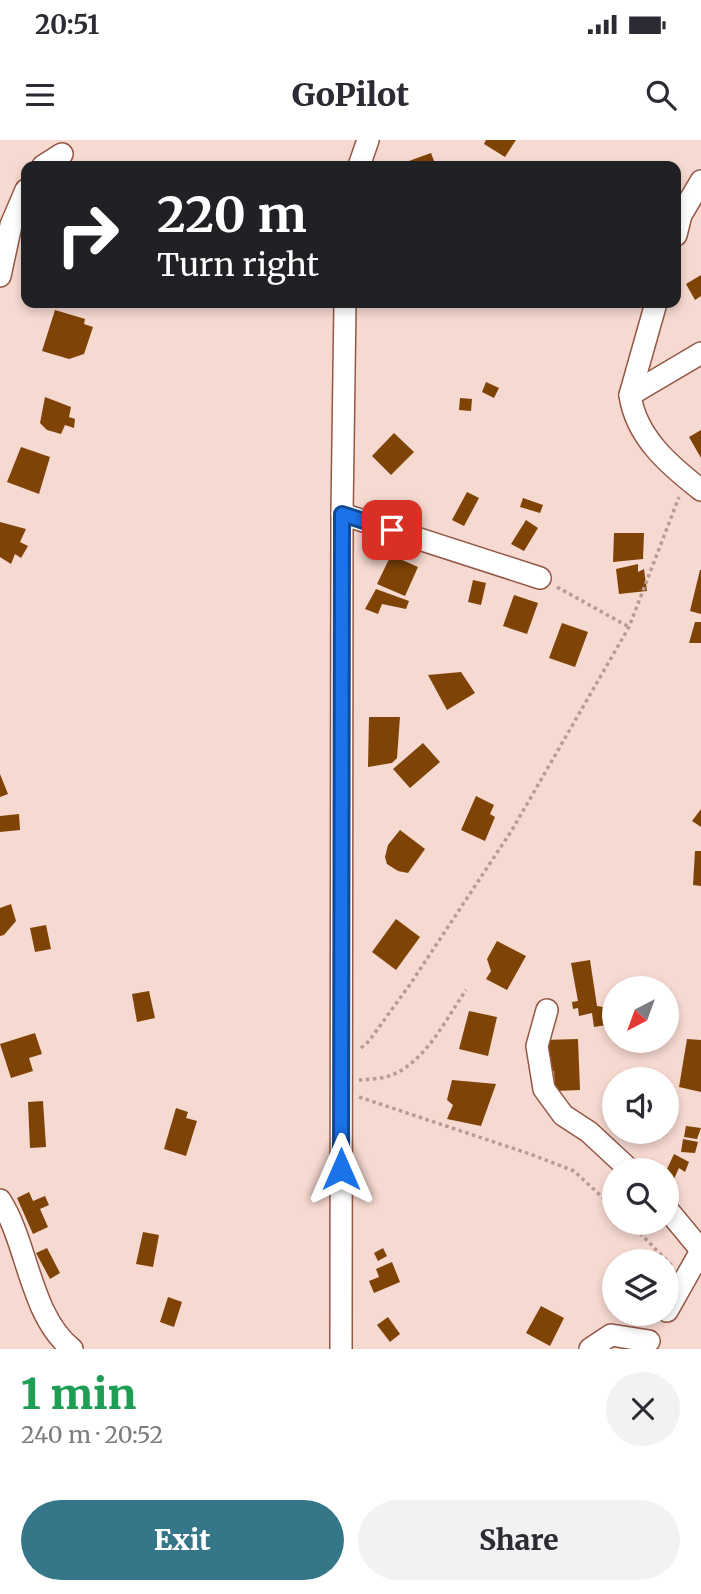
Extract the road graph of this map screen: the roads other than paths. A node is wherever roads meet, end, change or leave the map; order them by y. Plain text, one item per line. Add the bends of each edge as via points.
1 (368, 140) edge
2 (62, 154) dead end
3 (51, 161) edge
4 (361, 161) edge
5 (701, 181) edge
6 (21, 202) edge
7 (681, 215) edge
8 (0, 276) edge
9 (345, 308) edge
10 (655, 308) edge
11 (701, 353) edge
12 (630, 395) junction
13 (694, 484) edge
14 (342, 514) junction
15 (540, 578) road end
16 (547, 1010) dead end
17 (617, 1158) edge
18 (0, 1200) edge
19 (679, 1224) edge
20 (701, 1251) edge
21 (679, 1290) edge
22 (659, 1326) edge
23 (648, 1345) edge
24 (72, 1349) edge
25 (341, 1349) edge
26 (590, 1349) edge

1 - 4 street
2 - 3 street
5 - 7 street
6 - 8 street
9 - 14 street
10 - 12 street
11 - 12 street
12 - 13 street via 639,426 659,453
14 - 15 street
14 - 25 street
16 - 17 street via 537,1046 544,1089 563,1115
18 - 24 street via 46,1316
19 - 20 street
20 - 21 street
22 - 23 street
23 - 26 street via 611,1335

